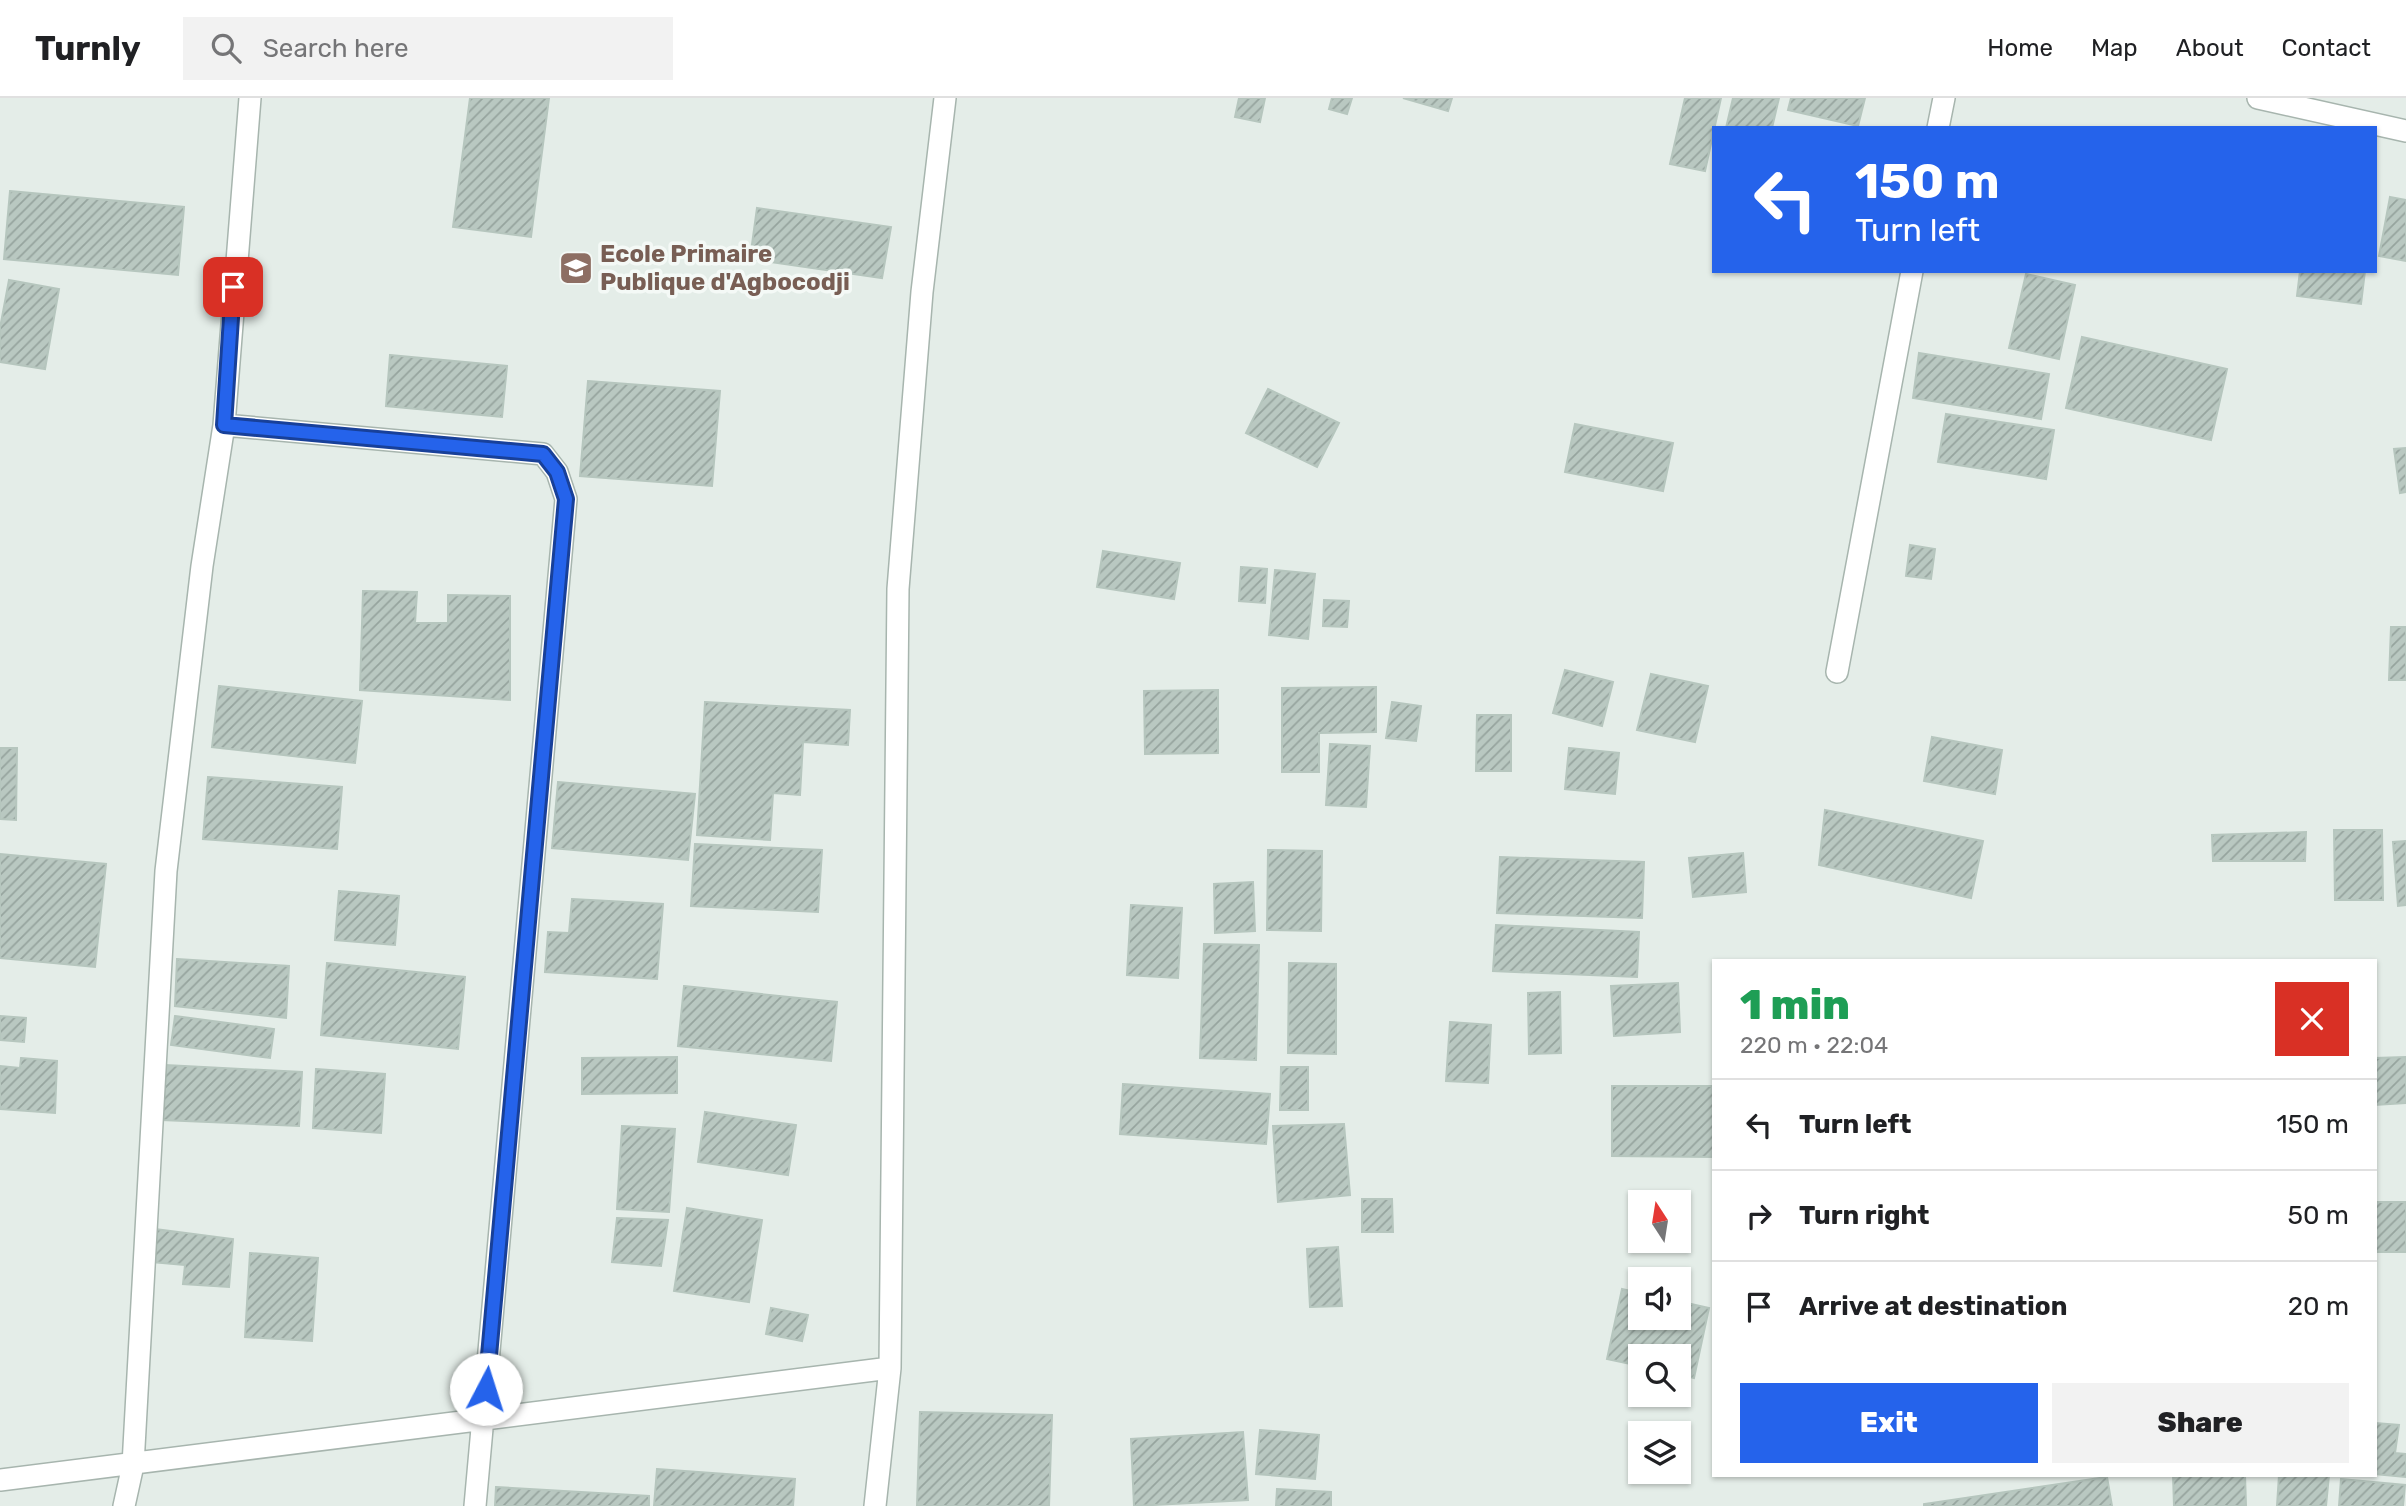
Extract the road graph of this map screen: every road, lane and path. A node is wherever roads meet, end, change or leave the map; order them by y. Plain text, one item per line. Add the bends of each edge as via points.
1 (250, 98) edge
2 (945, 98) edge
3 (1944, 98) edge
4 (2258, 98) edge
5 (1938, 126) edge
6 (2406, 131) edge
7 (1912, 273) edge
8 (224, 425) junction
9 (1838, 672) dead end
10 (890, 1368) junction
11 (483, 1417) junction
12 (133, 1465) junction
13 (0, 1480) edge
14 (124, 1506) edge
15 (475, 1506) edge
16 (875, 1506) edge

1 - 8 street
2 - 10 street via 922,292 898,589
3 - 5 street
4 - 6 street
7 - 9 street
8 - 11 street via 543,454 557,472 566,499
8 - 12 street via 202,566 166,871
10 - 11 street
10 - 16 street
11 - 12 street
11 - 15 street
12 - 13 street
12 - 14 street

